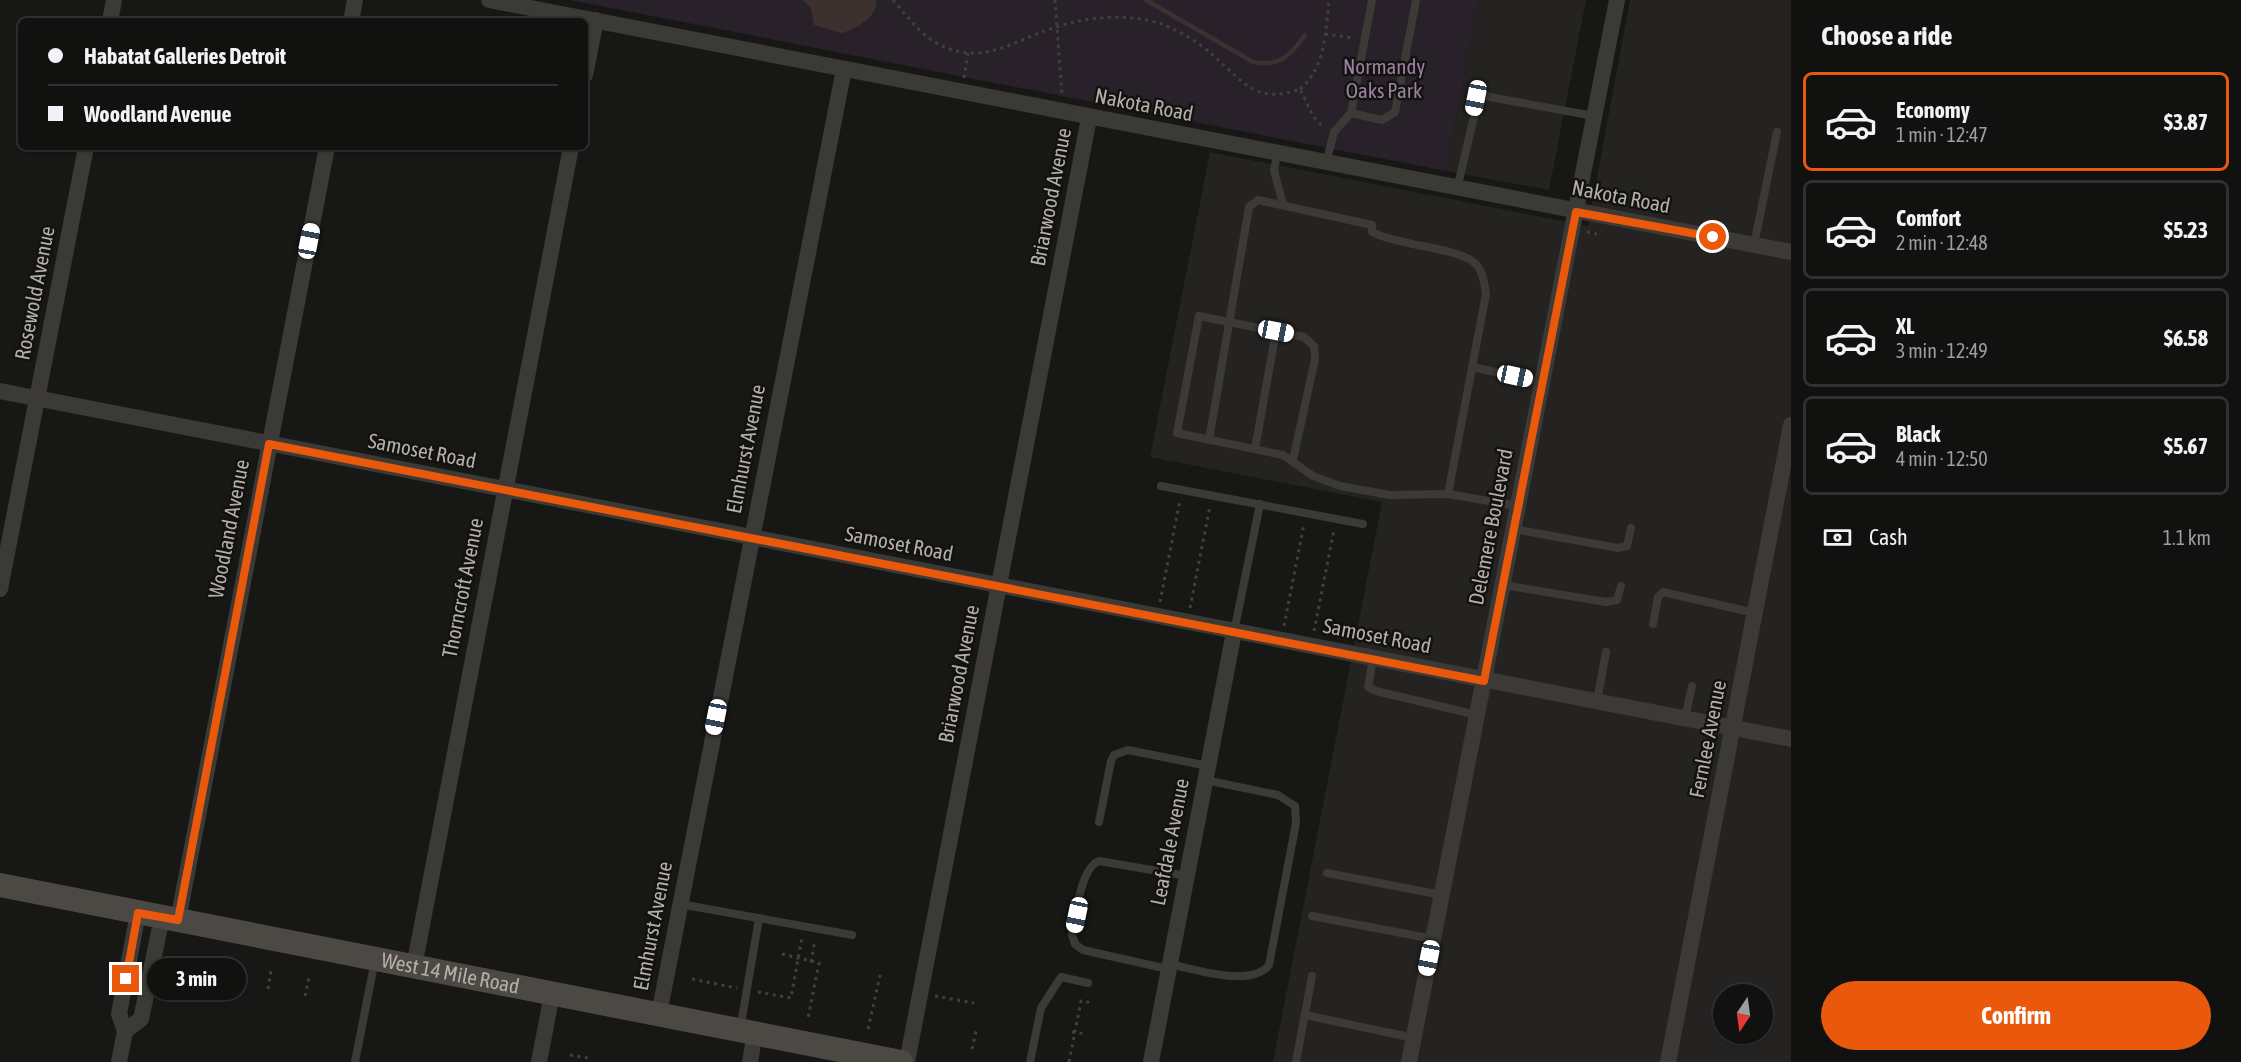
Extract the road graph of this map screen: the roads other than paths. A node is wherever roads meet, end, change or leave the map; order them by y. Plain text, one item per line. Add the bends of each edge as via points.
1 (114, 0) edge
2 (355, 0) edge
3 (489, 0) edge
4 (1372, 0) edge
5 (1416, 0) edge
6 (1617, 0) edge
7 (111, 18) edge
8 (352, 18) edge
9 (585, 18) edge
10 (588, 19) edge
11 (596, 20) junction
12 (588, 60) edge
13 (843, 69) junction
14 (1351, 113) junction
15 (1594, 116) junction
16 (1089, 118) junction
17 (1777, 132) dead end
18 (85, 150) edge
19 (326, 150) edge
20 (570, 150) edge
21 (1277, 154) junction
22 (1326, 164) junction
23 (1457, 189) junction
24 (1283, 204) junction
25 (1576, 212) junction
26 (1754, 245) junction
27 (1791, 252) edge
28 (1231, 322) junction
29 (1276, 331) junction
30 (1472, 367) junction
31 (1543, 382) junction
32 (0, 391) edge
33 (37, 398) junction
34 (1791, 424) edge
35 (1209, 440) junction
36 (269, 444) junction
37 (1255, 449) junction
38 (1293, 460) junction
39 (1161, 486) dead end
40 (505, 490) junction
41 (1448, 494) junction
42 (1260, 504) junction
43 (1518, 506) junction
44 (1363, 524) dead end
45 (1631, 528) dead end
46 (1514, 529) junction
47 (751, 538) junction
48 (1503, 585) junction
49 (999, 586) junction
50 (1621, 586) dead end
51 (0, 589) edge
52 (1755, 613) junction
53 (1653, 624) dead end
54 (1234, 632) junction
55 (1606, 652) dead end
56 (1373, 658) junction
57 (1484, 681) junction
58 (1692, 686) dead end
59 (1597, 701) junction
60 (1477, 715) junction
61 (1685, 718) junction
62 (1733, 728) junction
63 (1791, 739) edge
64 (1207, 773) junction
65 (1099, 822) dead end
66 (1327, 873) dead end
67 (1186, 876) junction
68 (0, 885) edge
69 (1442, 895) junction
70 (680, 904) junction
71 (138, 913) junction
72 (1312, 916) dead end
73 (759, 918) junction
74 (170, 919) junction
75 (852, 935) dead end
76 (1433, 939) junction
77 (375, 959) junction
78 (1169, 966) junction
79 (414, 967) junction
80 (1312, 976) dead end
81 (1088, 983) dead end
82 (552, 994) junction
83 (659, 1014) junction
84 (1305, 1015) junction
85 (125, 1031) junction
86 (747, 1032) junction
87 (1414, 1038) junction
88 (119, 1062) edge
89 (354, 1062) edge
90 (539, 1062) edge
91 (750, 1062) edge
92 (901, 1062) edge
93 (908, 1062) edge
94 (1030, 1062) edge
95 (1151, 1062) edge
96 (1296, 1062) edge
97 (1409, 1062) edge
98 (1668, 1062) edge

1 - 7 street
2 - 8 street
3 - 9 street, Nakota Road
4 - 14 lane
5 - 14 lane via 1395,112 1382,120
6 - 15 street, Delemere Boulevard
10 - 11 street, Nakota Road
11 - 12 street
11 - 13 street, Nakota Road
13 - 16 street, Nakota Road
13 - 47 street, Elmhurst Avenue
14 - 22 lane via 1334,132
15 - 23 lane via 1479,95
15 - 25 street, Delemere Boulevard
16 - 21 street, Nakota Road
16 - 49 street, Briarwood Avenue
17 - 26 lane
18 - 33 street, Rosewold Avenue
19 - 36 street, Woodland Avenue
20 - 40 street, Thorncroft Avenue
21 - 22 street, Nakota Road
21 - 24 lane via 1274,171
22 - 23 street, Nakota Road
23 - 25 street, Nakota Road
24 - 28 lane via 1258,200 1249,207 1230,306
24 - 30 lane via 1353,219 1372,225 1372,232 1389,240 1473,261 1483,274 1486,294
25 - 26 street, Nakota Road
25 - 31 street, Delemere Boulevard
26 - 27 street, Nakota Road
28 - 29 lane
28 - 35 lane
28 - 35 lane via 1199,316 1179,421 1177,433
29 - 37 lane
29 - 38 lane via 1304,337 1315,351
30 - 31 lane
30 - 41 lane
31 - 43 street, Delemere Boulevard
32 - 33 street, Samoset Road
33 - 36 street, Samoset Road
33 - 51 street, Rosewold Avenue
34 - 52 street, Fernlee Avenue
35 - 37 lane
36 - 40 street, Samoset Road
36 - 74 street, Woodland Avenue
37 - 38 lane
38 - 41 lane via 1313,476 1340,486 1400,495
39 - 42 lane
40 - 47 street, Samoset Road
40 - 79 street, Thorncroft Avenue
41 - 43 lane
42 - 44 lane
42 - 54 lane
43 - 46 street, Delemere Boulevard
45 - 46 lane via 1627,546 1618,548
46 - 48 street, Delemere Boulevard
47 - 49 street, Samoset Road
47 - 70 street, Elmhurst Avenue
48 - 50 lane via 1606,602 1617,600
48 - 57 street, Delemere Boulevard
49 - 54 street, Samoset Road
49 - 93 street, Briarwood Avenue
52 - 53 lane via 1663,592 1658,597
52 - 62 street, Fernlee Avenue
54 - 56 street, Samoset Road
54 - 64 street, Leafdale Avenue
55 - 59 lane
56 - 57 street, Samoset Road
56 - 60 lane via 1368,687 1376,692
57 - 59 street, Samoset Road
57 - 60 street, Delemere Boulevard
58 - 61 lane
59 - 61 street, Samoset Road
60 - 69 street, Delemere Boulevard
61 - 62 street, Samoset Road
62 - 63 street, Samoset Road
62 - 98 street, Fernlee Avenue
64 - 65 lane via 1120,751 1111,761
64 - 67 street, Leafdale Avenue
64 - 78 lane via 1278,795 1295,806 1296,823 1269,965 1263,972 1241,977
66 - 69 lane
67 - 78 street, Leafdale Avenue
67 - 78 lane via 1094,863 1085,874 1072,935 1083,950
68 - 71 main road, West 14 Mile Road
69 - 76 street, Delemere Boulevard
70 - 73 lane
70 - 83 street, Elmhurst Avenue
71 - 74 main road, West 14 Mile Road
71 - 85 street, Woodland Avenue via 119,1014
72 - 76 lane
73 - 75 lane
73 - 86 lane via 746,989
74 - 77 main road, West 14 Mile Road
74 - 85 street, Woodland Avenue via 141,1019
76 - 87 street, Delemere Boulevard
77 - 79 main road, West 14 Mile Road
77 - 89 lane
78 - 95 street, Leafdale Avenue
79 - 82 main road, West 14 Mile Road
80 - 84 lane
81 - 94 lane via 1061,977 1041,1008
82 - 83 main road, West 14 Mile Road
82 - 90 street
83 - 86 main road, West 14 Mile Road
84 - 87 lane
84 - 96 lane
85 - 88 street, Woodland Avenue
86 - 91 street
86 - 92 main road, West 14 Mile Road
87 - 97 street, Delemere Boulevard

